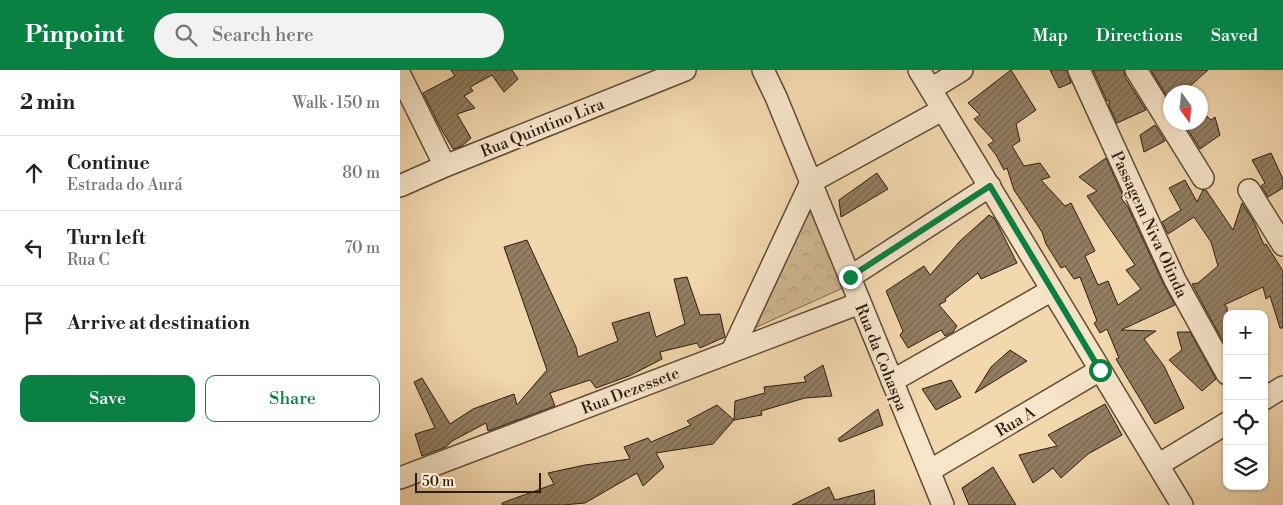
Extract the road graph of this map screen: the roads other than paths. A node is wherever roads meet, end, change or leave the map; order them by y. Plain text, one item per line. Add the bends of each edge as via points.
1 (410, 70) edge
2 (685, 70) edge
3 (763, 70) edge
4 (919, 70) edge
5 (962, 70) edge
6 (1079, 70) edge
7 (1136, 70) edge
8 (400, 75) edge
9 (931, 89) junction
10 (942, 110) junction
11 (445, 166) junction
12 (1203, 178) dead end
13 (811, 182) junction
14 (400, 186) edge
15 (990, 186) junction
16 (1249, 190) dead end
17 (1283, 245) edge
18 (850, 277) junction
19 (1052, 290) junction
20 (860, 303) junction
21 (732, 352) junction
22 (1223, 367) edge
23 (1100, 370) junction
24 (892, 381) junction
25 (1283, 387) edge
26 (1268, 396) edge
27 (1223, 425) edge
28 (1158, 465) junction
29 (930, 471) junction
30 (400, 478) edge
31 (938, 503) edge
32 (1182, 505) edge

1 - 8 street
2 - 11 street, Rua Quintino Lira
3 - 13 street, Rua da Cohaspa
4 - 9 street
5 - 9 street
6 - 22 street, Passagem Niva Olinda via 1175,280
7 - 12 street
8 - 11 street
9 - 10 street
10 - 13 street
10 - 15 street
11 - 14 street, Rua Quintino Lira
13 - 18 street, Rua da Cohaspa
13 - 21 street
15 - 18 street
15 - 19 street
16 - 17 street
18 - 20 street, Rua da Cohaspa
19 - 23 street
19 - 24 street
20 - 21 street, Rua Dezessete
20 - 24 street, Rua da Cohaspa
21 - 30 street, Rua Dezessete
23 - 28 street
23 - 29 street, Rua A
24 - 29 street, Rua da Cohaspa
25 - 26 street
27 - 28 street
28 - 32 street
29 - 31 street, Rua da Cohaspa

